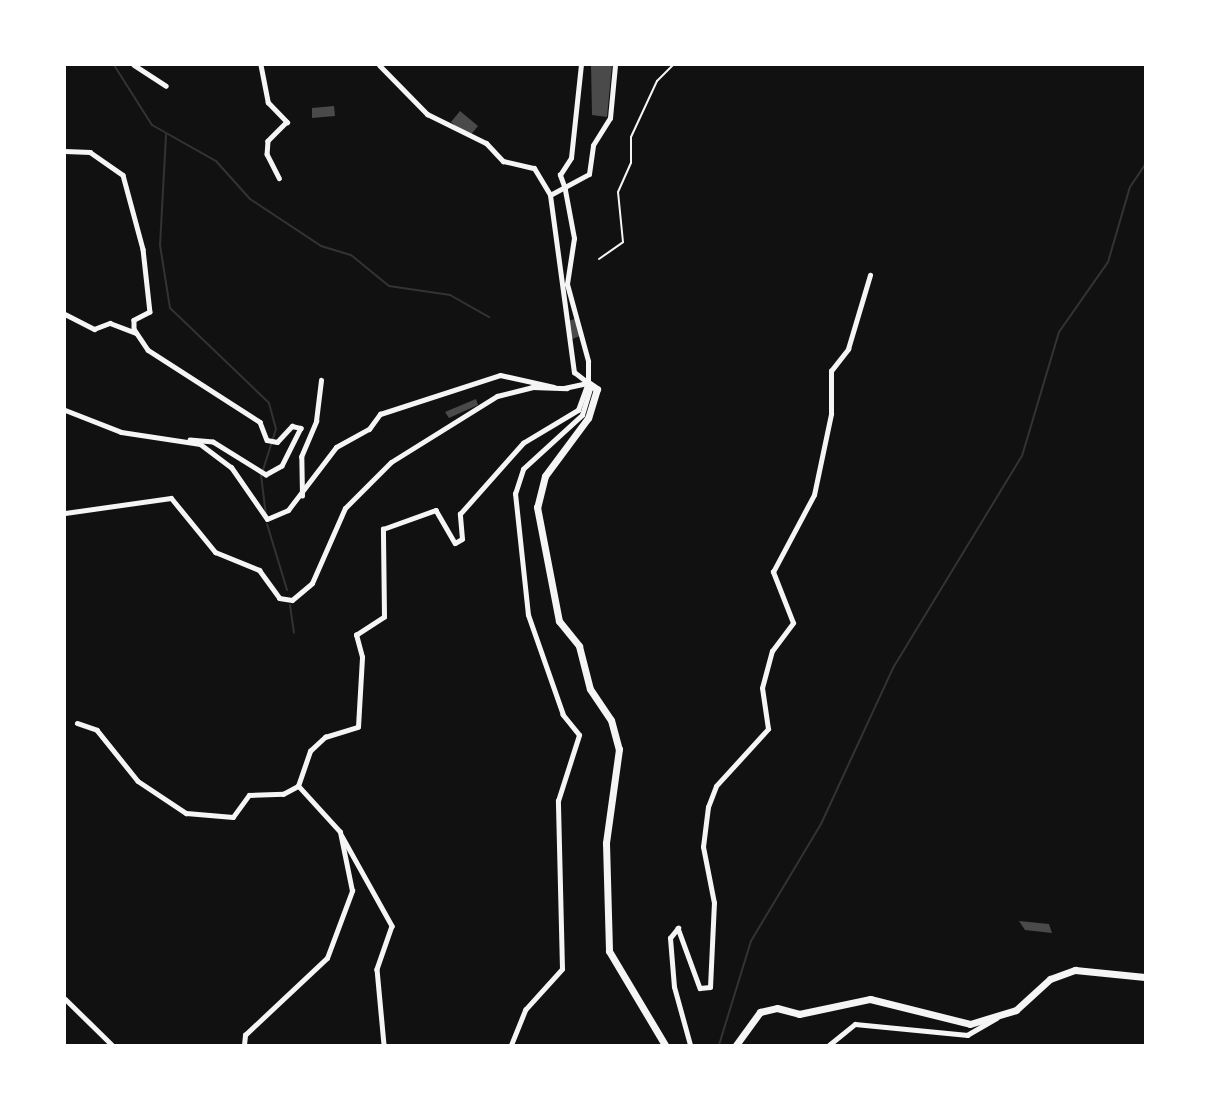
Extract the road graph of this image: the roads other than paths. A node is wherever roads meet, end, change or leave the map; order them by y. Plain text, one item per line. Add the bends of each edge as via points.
1 (134, 65) edge
2 (261, 65) edge
3 (379, 65) edge
4 (581, 65) edge
5 (615, 65) edge
6 (166, 86) dead end
7 (65, 151) edge
8 (279, 178) dead end
9 (565, 190) junction
10 (550, 195) junction
11 (870, 275) dead end
12 (65, 314) edge
13 (136, 333) junction
14 (321, 380) dead end
15 (587, 383) junction
16 (567, 388) junction
17 (65, 410) edge
18 (190, 440) junction
19 (302, 496) junction
20 (65, 513) edge
21 (77, 723) dead end
22 (298, 786) junction
23 (340, 832) junction
24 (1145, 977) edge
25 (65, 999) edge
26 (998, 1017) junction
27 (112, 1045) edge
28 (244, 1045) edge
29 (384, 1045) edge
30 (511, 1045) edge
31 (664, 1045) edge
32 (690, 1045) edge
33 (737, 1045) edge
34 (829, 1045) edge

1 - 6 street
2 - 8 street via 268,102 287,122 268,141 267,154
3 - 10 street via 427,114 486,143 503,161 534,168
4 - 9 street via 571,158 560,175
5 - 9 street via 610,118 593,145 590,174
7 - 13 street via 90,152 123,175 143,249 150,312 134,320
9 - 10 street
9 - 15 street via 575,238 567,284 588,361
10 - 15 street via 574,372
11 - 32 street via 848,349 831,371 831,414 814,495 773,572 793,623 772,650 762,688 768,729 716,786 708,807 703,847 714,903 710,987 700,988 684,935 673,928 674,988
12 - 13 street via 94,330 110,323
13 - 18 street via 162,362 260,422 267,440 274,443 292,426 302,428 282,466 266,475 214,442
14 - 19 street via 316,421 301,457
15 - 16 street
15 - 22 street via 578,410 523,443 460,514 462,539 455,543 436,510 383,528 384,617 356,635 362,657 358,727 325,737 310,751
15 - 30 street via 588,405 523,469 514,506 526,561 523,596 541,663 563,715 579,735 558,800 562,969 525,1010
15 - 31 main road via 597,389 588,418 545,476 537,507 559,621 579,646 590,689 611,720 619,749 606,843 609,951
16 - 19 street via 500,375 380,414 369,429 336,447
16 - 20 street via 532,387 498,397 451,419 391,462 345,508 312,583 292,600 279,598 259,570 215,552 170,498
17 - 18 street via 121,432
18 - 19 street via 231,467 264,518 288,510
21 - 22 street via 97,730 138,781 186,813 233,817 249,795 283,794
22 - 23 street
23 - 28 street via 352,891 327,958 245,1035
23 - 29 street via 392,926 377,969
24 - 26 main road via 1075,970 1051,979 1016,1010
25 - 27 street
26 - 33 main road via 970,1024 847,999 816,1012 760,1012
26 - 34 street via 967,1035 855,1024

